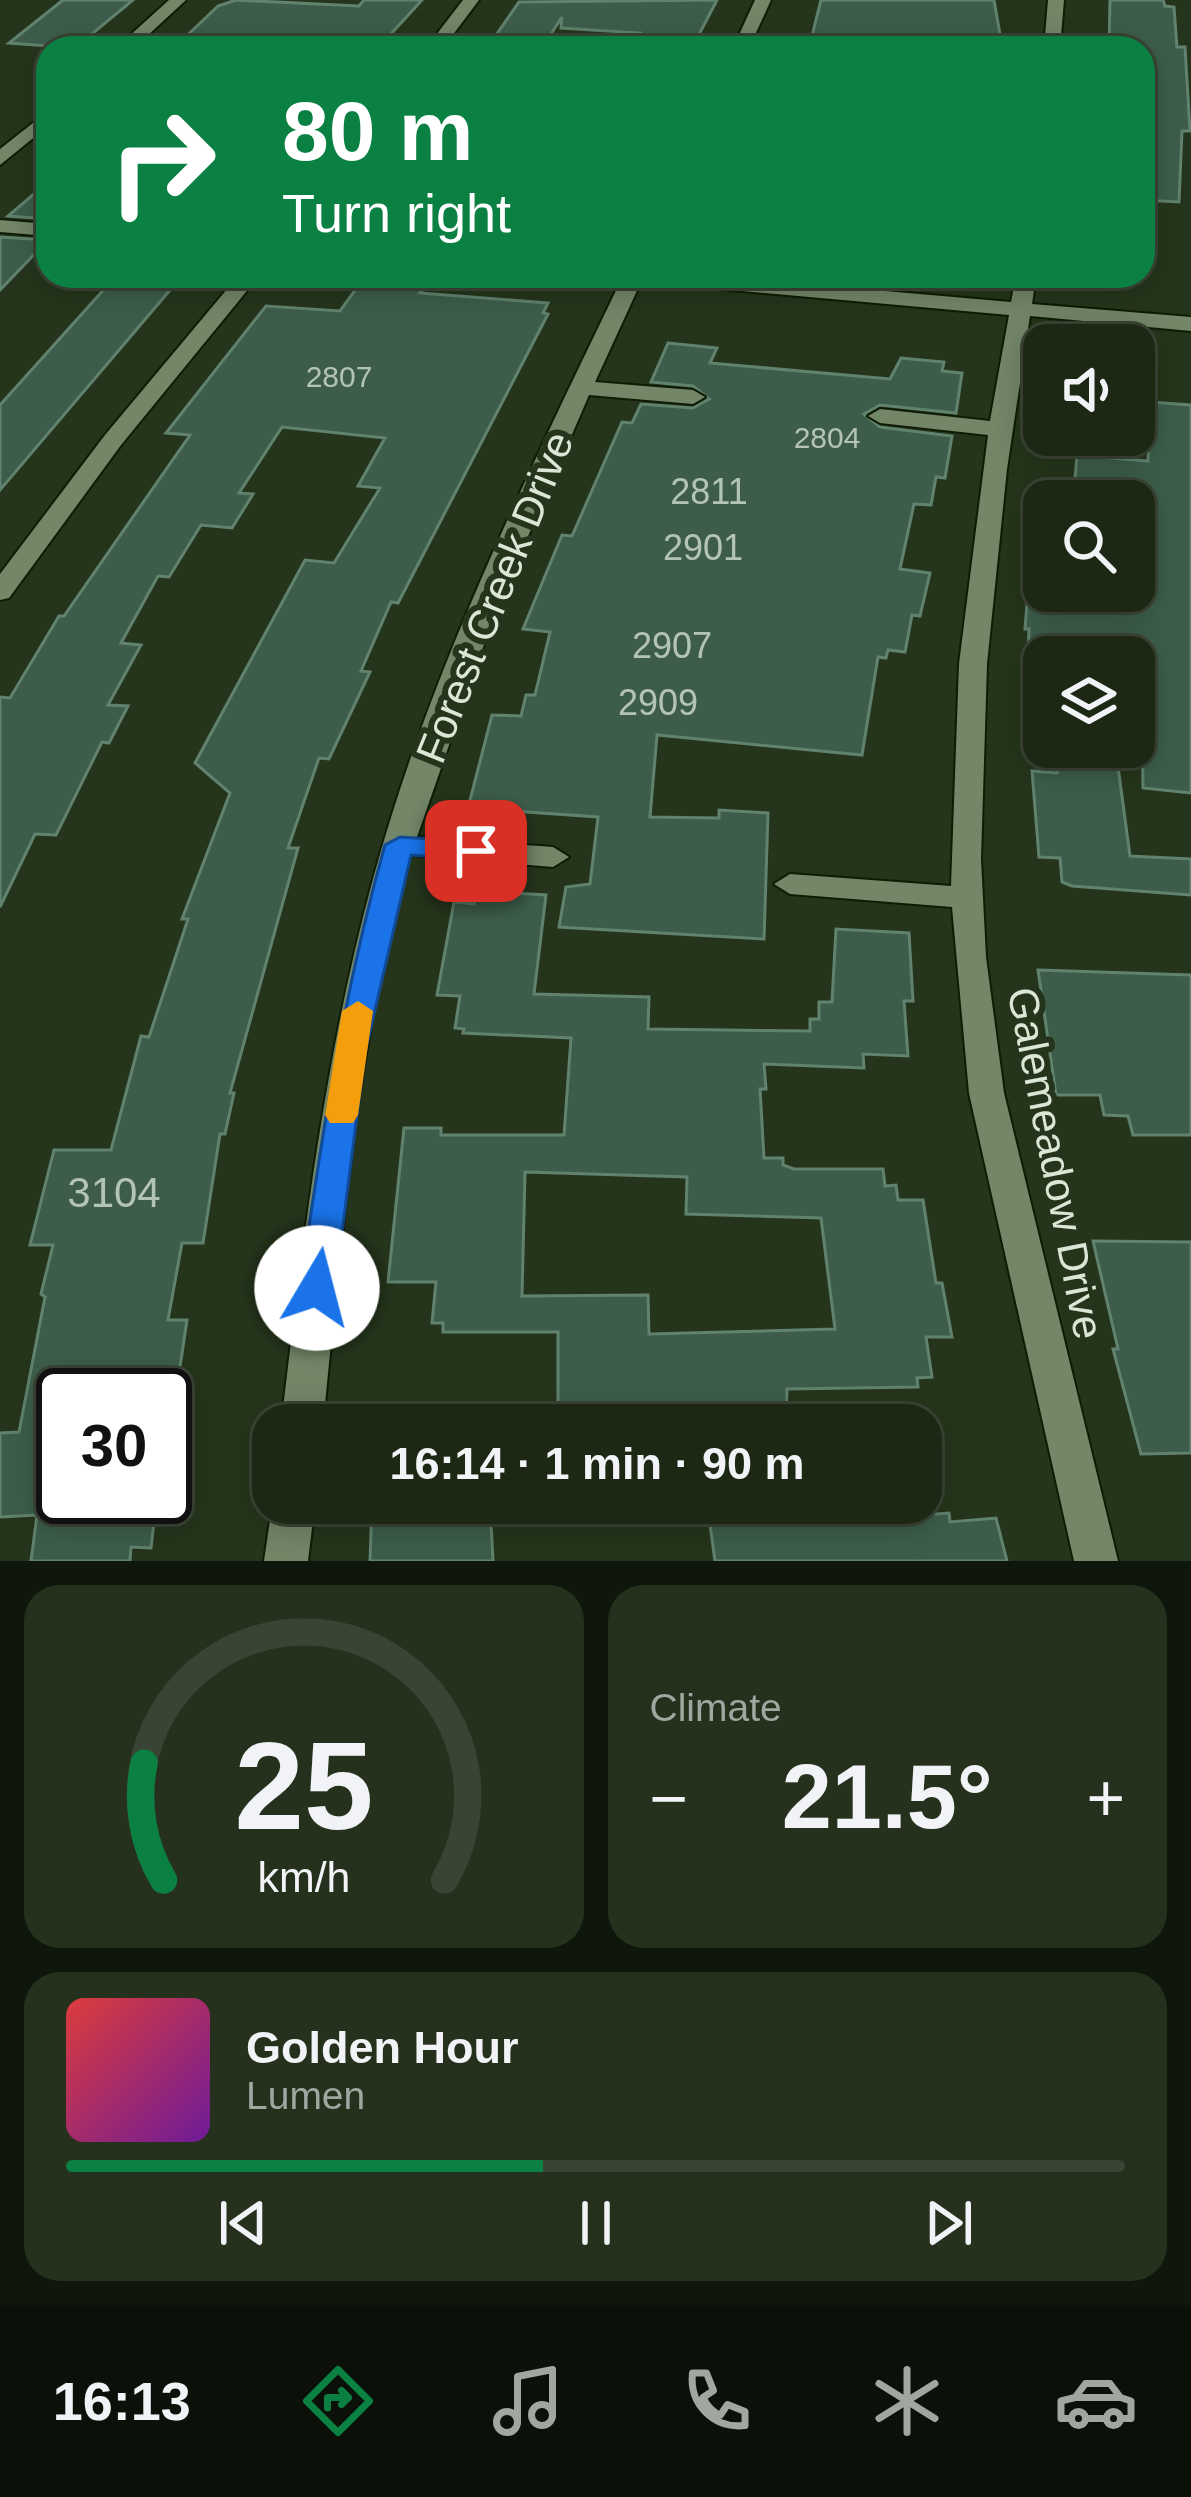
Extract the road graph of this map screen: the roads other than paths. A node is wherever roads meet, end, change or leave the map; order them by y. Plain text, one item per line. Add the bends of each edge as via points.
1 (178, 0) edge
2 (471, 0) edge
3 (763, 0) edge
4 (1056, 0) edge
5 (138, 36) edge
6 (443, 36) edge
7 (746, 36) edge
8 (1053, 36) edge
9 (36, 127) edge
10 (0, 159) edge
11 (0, 226) edge
12 (36, 229) edge
13 (239, 288) edge
14 (631, 288) edge
15 (772, 288) edge
16 (1024, 288) edge
17 (1020, 310) junction
18 (1191, 324) edge
19 (580, 388) junction
20 (693, 397) dead end
21 (880, 416) dead end
22 (999, 429) junction
23 (0, 592) edge
24 (400, 845) junction
25 (553, 857) dead end
26 (790, 884) dead end
27 (969, 898) junction
28 (305, 1404) edge
29 (290, 1524) edge
30 (286, 1561) edge
31 (1096, 1561) edge

1 - 5 street
2 - 6 street
3 - 7 street
4 - 8 street
9 - 10 street
11 - 12 street
13 - 23 street
14 - 19 street, Forest Creek Drive
15 - 17 street
16 - 17 street, Galemeadow Drive
17 - 18 street
17 - 22 street, Galemeadow Drive
19 - 20 street
19 - 24 street, Forest Creek Drive via 467,647
21 - 22 street
22 - 27 street, Galemeadow Drive via 965,750
24 - 25 street
24 - 28 street, Forest Creek Drive via 350,1053
26 - 27 street
27 - 31 street, Galemeadow Drive via 980,1056
29 - 30 street

